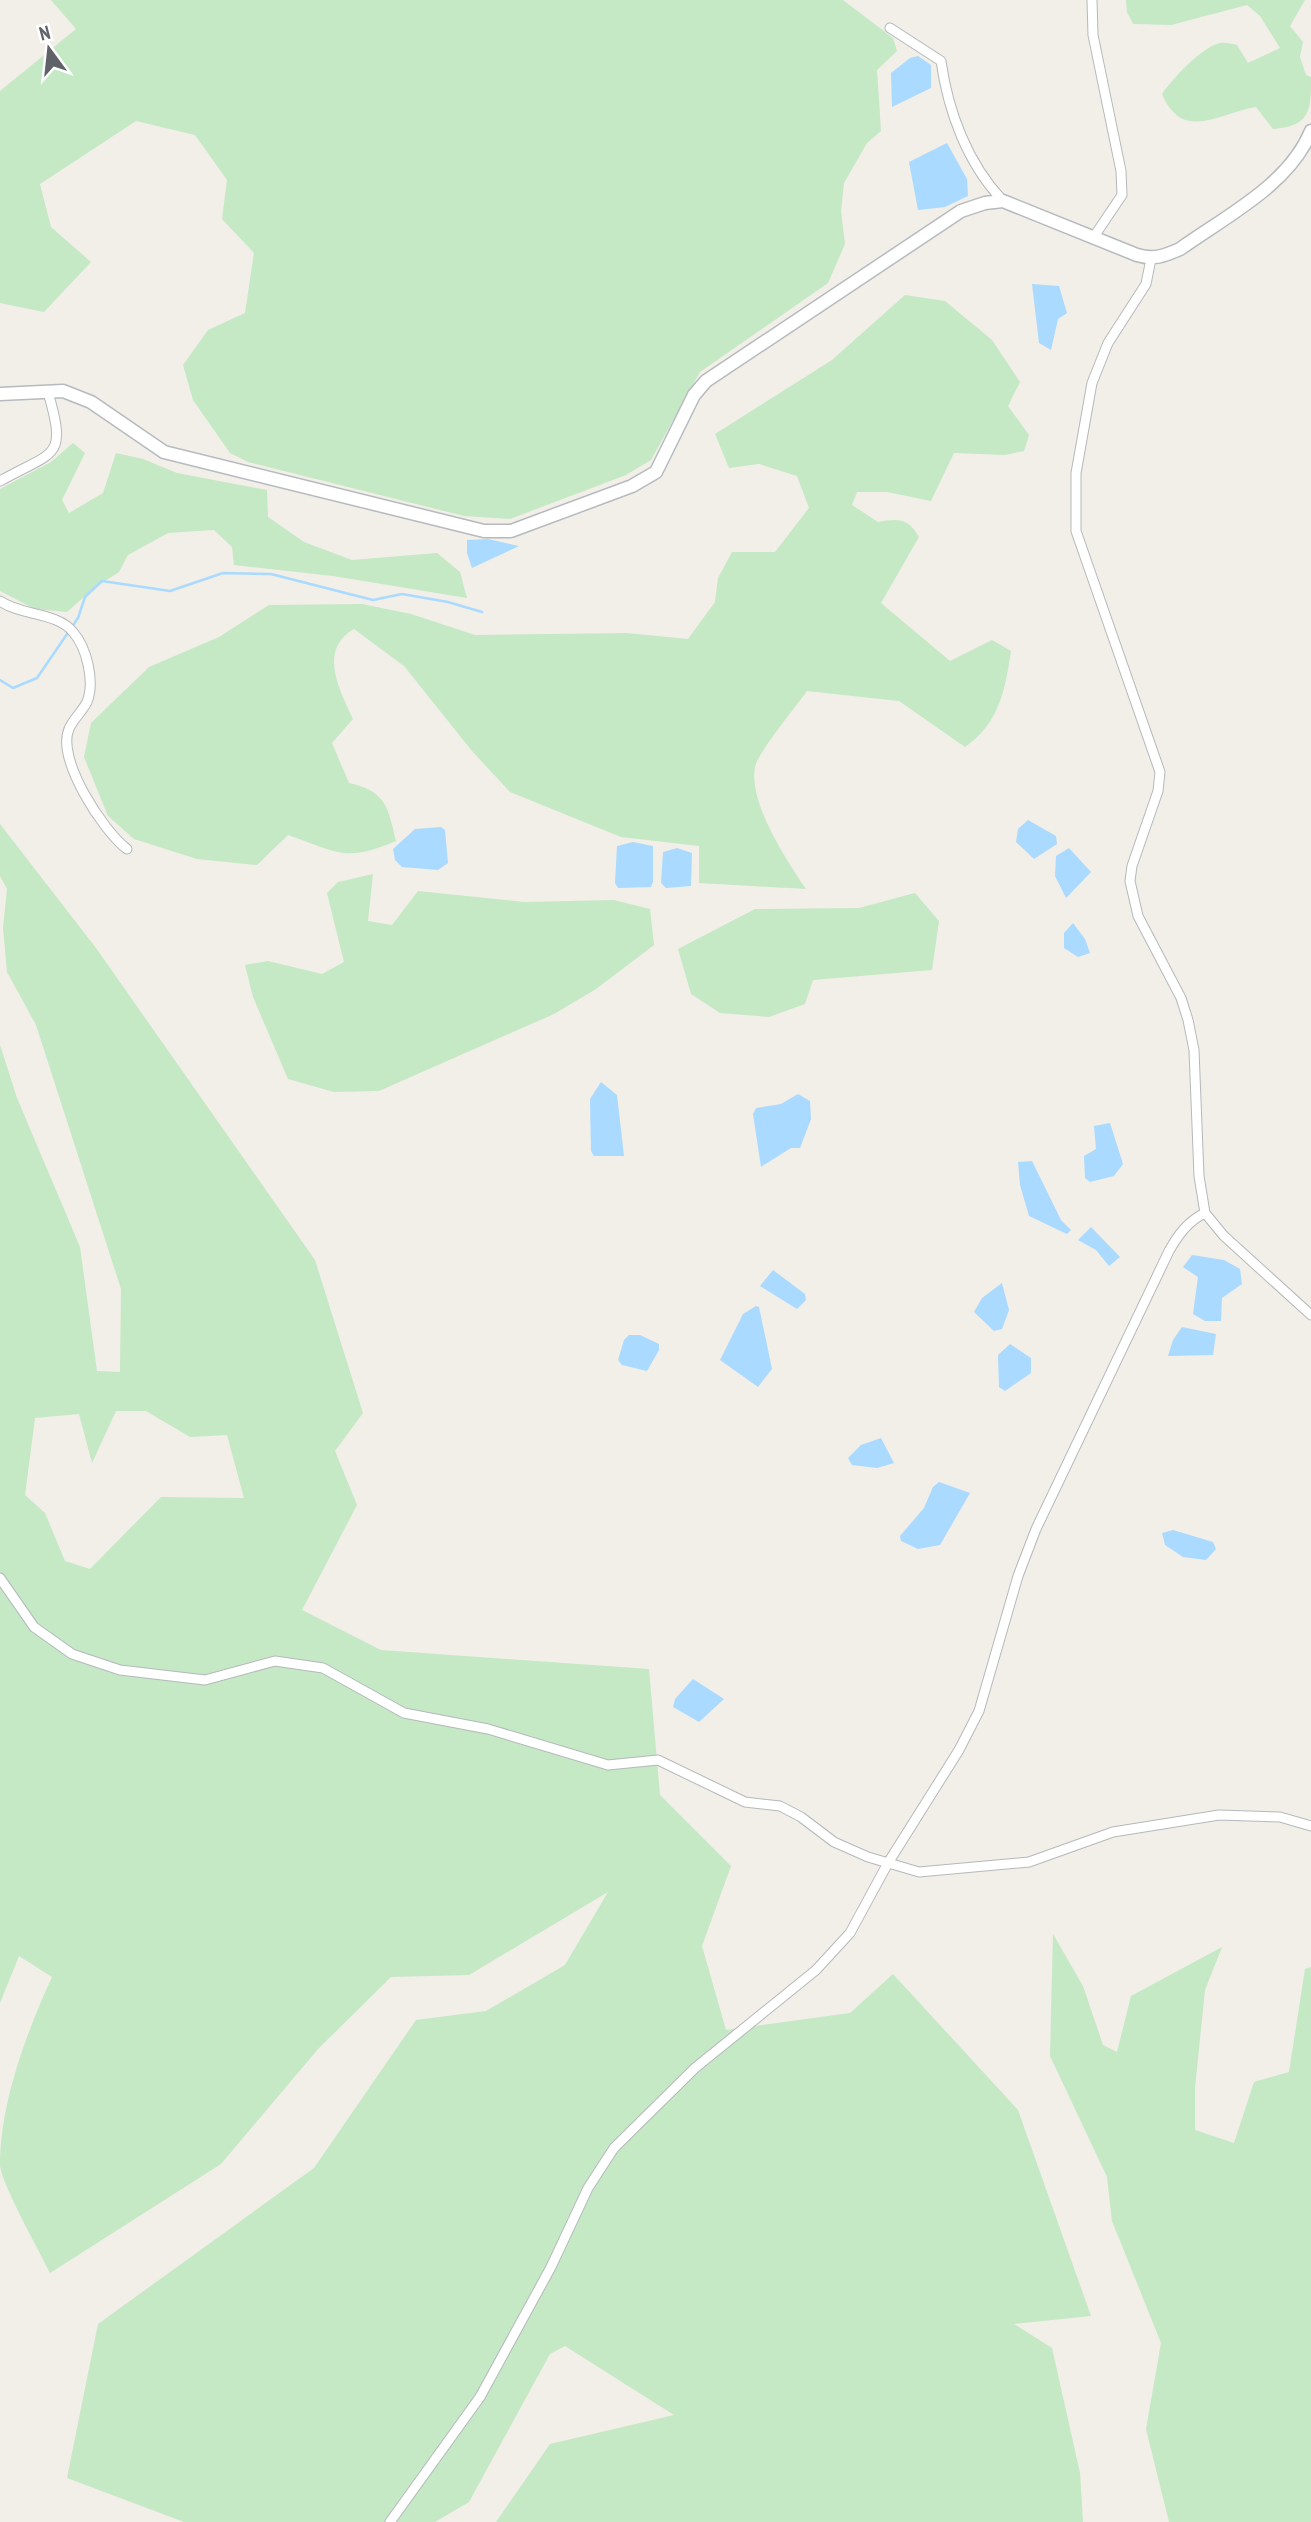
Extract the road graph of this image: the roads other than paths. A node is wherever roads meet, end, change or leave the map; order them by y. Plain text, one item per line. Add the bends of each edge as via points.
1 (1092, 0) edge
2 (890, 28) dead end
3 (1311, 131) edge
4 (1003, 201) junction
5 (1093, 238) junction
6 (1151, 259) junction
7 (48, 392) junction
8 (0, 394) edge
9 (0, 481) edge
10 (0, 601) edge
11 (127, 849) dead end
12 (1205, 1213) junction
13 (1311, 1315) edge
14 (0, 1578) edge
15 (1311, 1826) edge
16 (888, 1863) junction
17 (390, 2522) edge

1 - 5 street via 1093,35 1122,195
2 - 4 street via 941,61 947,101 958,130
3 - 6 street via 1302,152 1281,175 1180,249
4 - 5 street
4 - 7 street via 961,211 706,381 694,395 656,472 632,486 511,531 484,531 164,452 91,402 63,391
5 - 6 street
6 - 12 street via 1146,284 1108,342 1092,383 1076,472 1076,531 1160,772 1130,881 1138,915 1188,1020
7 - 8 street
7 - 9 street via 60,432 57,445 51,453
10 - 11 street via 19,612 62,622 81,645 92,684 68,730 66,750 96,816
12 - 13 street via 1224,1237
12 - 16 street via 1178,1235 1169,1251 1036,1529 979,1711
14 - 16 street via 34,1627 72,1654 120,1670 205,1680 275,1661 323,1668 404,1713 488,1729 608,1765 658,1760 745,1802 780,1806 834,1842
15 - 16 street via 1280,1818 1219,1815 1113,1832 1029,1862 1000,1867 919,1872
16 - 17 street via 850,1933 816,1970 695,2068 614,2148 587,2188 551,2267 480,2397

